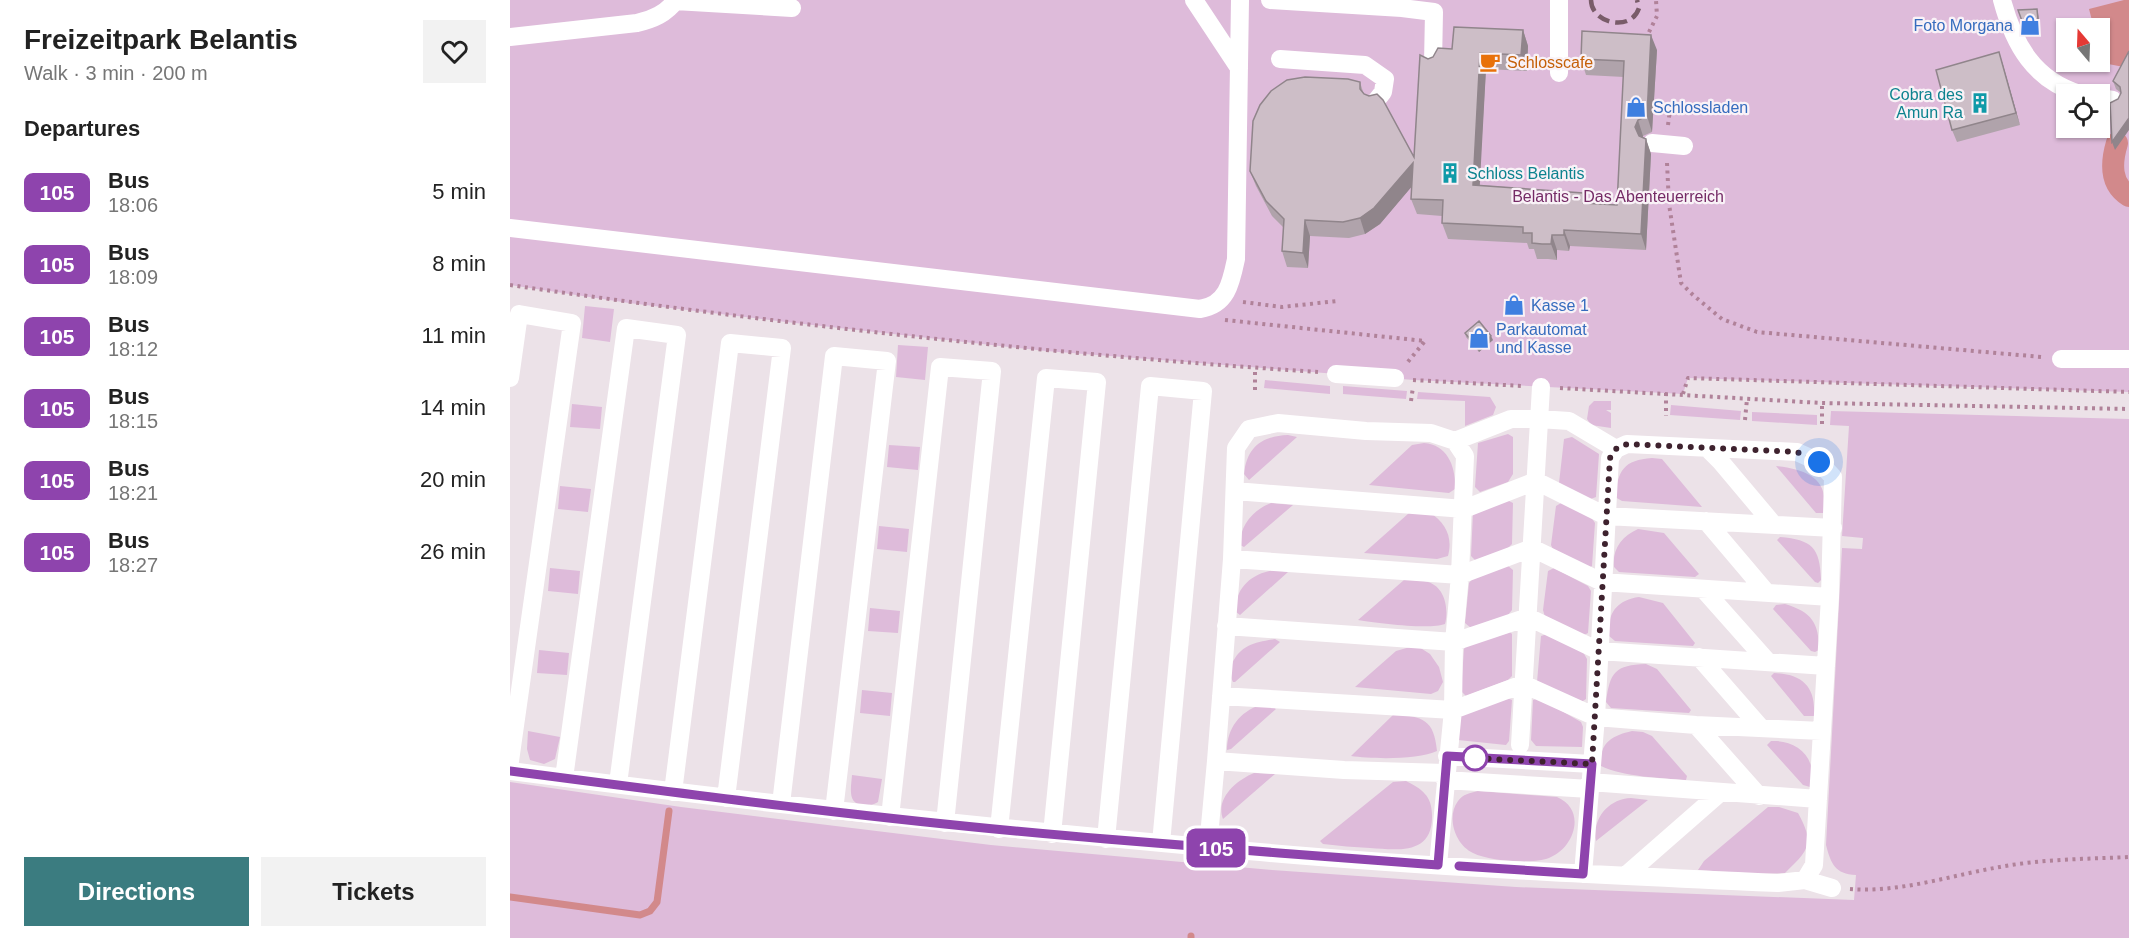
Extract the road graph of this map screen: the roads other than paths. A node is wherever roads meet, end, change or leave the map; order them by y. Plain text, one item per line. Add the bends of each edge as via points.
1 (1194, 0) edge
2 (1240, 0) edge
3 (1270, 0) edge
4 (1559, 0) edge
5 (2002, 0) edge
6 (675, 1) edge
7 (792, 8) dead end
8 (510, 37) edge
9 (1280, 59) dead end
10 (1433, 63) edge
11 (1239, 68) junction
12 (1559, 73) dead end
13 (2056, 84) edge
14 (1376, 101) edge
15 (510, 228) edge
16 (2061, 359) road end
17 (2129, 359) edge
18 (1336, 374) road end
19 (510, 378) edge
20 (1395, 378) road end
21 (1541, 387) dead end
22 (1539, 419) junction
23 (1455, 441) junction
24 (1707, 448) junction
25 (1616, 449) junction
26 (1536, 482) junction
27 (1235, 491) junction
28 (1464, 509) junction
29 (1606, 516) junction
30 (1706, 521) junction
31 (1774, 525) junction
32 (1833, 528) junction
33 (1532, 548) junction
34 (1232, 559) junction
35 (1460, 575) junction
36 (1602, 582) junction
37 (1704, 590) junction
38 (1767, 593) junction
39 (1830, 597) junction
40 (1528, 617) junction
41 (1226, 626) junction
42 (1454, 642) junction
43 (1599, 651) junction
44 (1699, 657) junction
45 (1768, 662) junction
46 (1826, 666) junction
47 (1523, 684) junction
48 (1221, 696) junction
49 (1453, 710) junction
50 (1596, 717) junction
51 (1696, 725) junction
52 (1761, 728) junction
53 (1822, 731) junction
54 (1520, 745) dead end
55 (510, 761) edge
56 (1216, 761) junction
57 (1446, 770) junction
58 (510, 771) edge
59 (564, 778) junction
60 (1591, 778) junction
61 (618, 784) junction
62 (673, 792) junction
63 (1721, 792) junction
64 (1759, 796) junction
65 (726, 798) junction
66 (1818, 799) junction
67 (781, 804) junction
68 (834, 811) junction
69 (890, 817) junction
70 (945, 823) junction
71 (999, 829) junction
72 (1052, 834) junction
73 (1106, 839) junction
74 (1161, 843) junction
75 (1208, 847) junction
76 (1438, 865) junction
77 (1583, 874) junction
78 (1625, 876) junction
79 (1805, 880) junction
80 (1832, 888) road end

1 - 11 street
2 - 11 street
3 - 10 street via 1434,12
4 - 12 street
5 - 13 street via 2018,44
6 - 7 street
6 - 8 street via 656,18 637,23
9 - 14 street via 1365,65 1385,79 1383,92
11 - 15 street via 1236,259 1231,282 1212,307 1200,309
16 - 17 street
18 - 20 street
19 - 55 street via 519,314 572,323
21 - 22 street
22 - 23 street via 1511,419
22 - 25 street via 1569,421
22 - 26 street
23 - 27 street via 1431,433 1278,423 1249,429 1236,448
23 - 28 street via 1465,456
24 - 25 street via 1627,444
24 - 31 street
24 - 32 street via 1797,452 1819,462 1833,477
25 - 29 street via 1610,458
26 - 28 street
26 - 29 street
26 - 33 street
27 - 28 street
27 - 34 street
28 - 35 street
29 - 30 street
29 - 36 street
30 - 31 street
30 - 38 street
31 - 32 street
32 - 39 street
33 - 35 street
33 - 36 street
33 - 40 street
34 - 35 street
34 - 41 street
35 - 42 street
36 - 37 street
36 - 43 street
37 - 38 street
37 - 45 street
38 - 39 street
39 - 46 street
40 - 42 street
40 - 43 street
40 - 47 street
41 - 42 street
41 - 48 street
42 - 49 street
43 - 44 street
43 - 50 street
44 - 45 street
44 - 52 street
45 - 46 street
46 - 53 street
47 - 49 street
47 - 50 street
47 - 54 street
48 - 49 street
48 - 56 street
49 - 57 street
50 - 51 street
50 - 60 street
51 - 52 street
51 - 64 street
52 - 53 street
53 - 66 street
56 - 57 street via 1344,770
56 - 75 street
57 - 60 street
57 - 60 street
57 - 76 street
58 - 59 street
59 - 61 street
59 - 61 street via 626,328 677,335
60 - 63 street
60 - 77 street
61 - 62 street
62 - 65 street
62 - 65 street via 730,343 782,348
63 - 64 street
63 - 78 street
64 - 66 street
65 - 67 street
66 - 79 street via 1814,865
67 - 68 street
67 - 68 street via 834,356 887,361
68 - 69 street
69 - 70 street
69 - 70 street via 940,366 992,371
70 - 71 street
71 - 72 street
71 - 72 street via 1046,378 1097,382
72 - 73 street
73 - 74 street
73 - 74 street via 1150,386 1203,392
74 - 75 street
75 - 76 street
76 - 77 street
77 - 78 street
78 - 79 street via 1778,883
79 - 80 street

